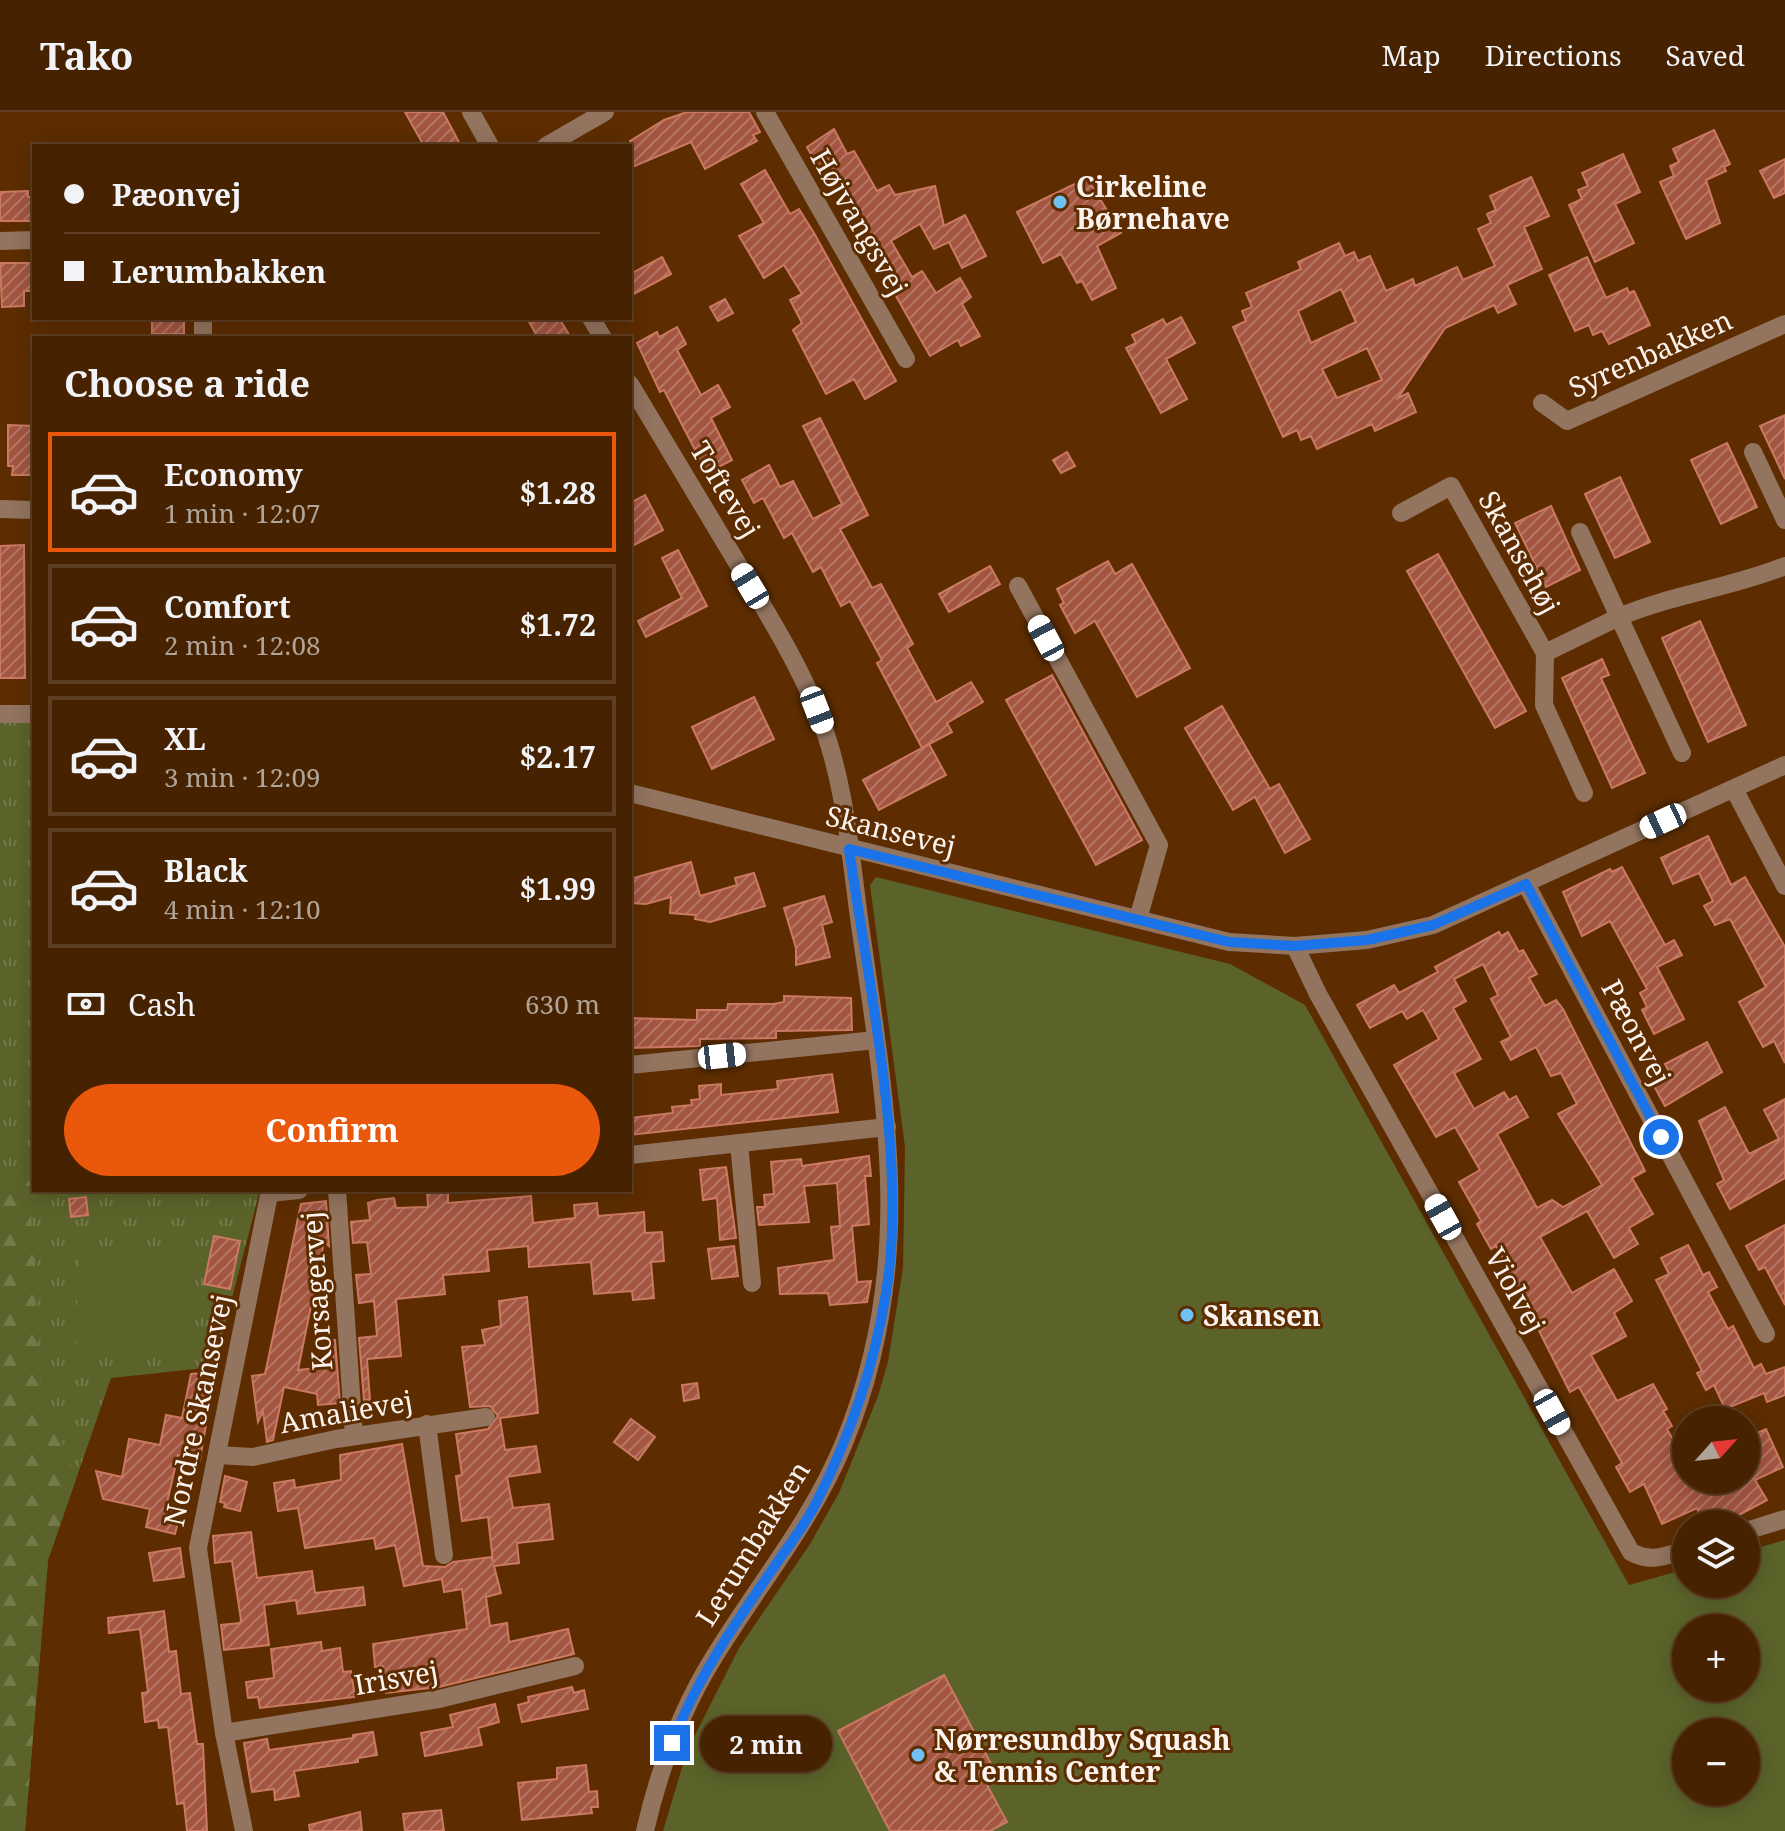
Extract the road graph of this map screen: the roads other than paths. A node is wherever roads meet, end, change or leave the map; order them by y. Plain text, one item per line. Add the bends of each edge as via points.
1 (471, 112) edge
2 (605, 112) edge
3 (765, 112) edge
4 (489, 144) edge
5 (549, 144) edge
6 (32, 240) edge
7 (0, 241) edge
8 (1785, 324) edge
9 (906, 359) dead end
10 (632, 387) edge
11 (1542, 403) dead end
12 (1753, 452) dead end
13 (0, 509) edge
14 (32, 510) edge
15 (1401, 513) dead end
16 (1785, 520) edge
17 (1580, 532) dead end
18 (1785, 566) edge
19 (1018, 586) dead end
20 (1619, 617) junction
21 (1545, 653) junction
22 (0, 714) edge
23 (32, 714) edge
24 (1682, 753) dead end
25 (1785, 765) edge
26 (1734, 789) junction
27 (1584, 793) dead end
28 (632, 794) edge
29 (849, 849) junction
30 (1526, 884) junction
31 (1785, 886) edge
32 (1138, 919) junction
33 (1295, 946) junction
34 (876, 1040) junction
35 (632, 1065) edge
36 (887, 1127) junction
37 (739, 1143) junction
38 (632, 1155) edge
39 (270, 1192) edge
40 (337, 1192) edge
41 (752, 1283) dead end
42 (1766, 1334) dead end
43 (486, 1417) dead end
44 (427, 1424) junction
45 (354, 1436) junction
46 (217, 1455) junction
47 (1785, 1519) edge
48 (1760, 1527) edge
49 (1672, 1554) edge
50 (444, 1555) dead end
51 (575, 1666) dead end
52 (224, 1733) junction
53 (244, 1831) edge
54 (645, 1831) edge

1 - 4 street
2 - 5 street
3 - 9 street, Højvangsvej
6 - 7 street
8 - 11 street, Syrenbakken via 1567,421
10 - 29 street, Toftevej via 795,662 832,749
12 - 16 street
13 - 14 street
15 - 21 street, Skansehøj via 1451,486
17 - 20 street, Skansehøj
18 - 20 street, Skansehøj
19 - 32 street via 1159,845
20 - 21 street, Skansehøj
20 - 24 street, Skansehøj
21 - 27 street, Skansehøj via 1544,705
22 - 23 street
25 - 26 street, Skansevej
26 - 30 street, Skansevej
26 - 31 street
28 - 29 street, Skansevej
29 - 32 street, Skansevej
29 - 34 street, Lerumbakken
30 - 33 street, Skansevej via 1433,925 1367,940
30 - 42 street, Pæonvej
32 - 33 street, Skansevej via 1229,942
33 - 49 street, Violvej via 1631,1552 1643,1559
34 - 35 street
34 - 36 street, Lerumbakken
36 - 37 street
36 - 54 street, Lerumbakken via 892,1205 886,1292 845,1442 814,1508 713,1659 685,1712 656,1785
37 - 38 street
37 - 41 street
39 - 46 street, Nordre Skansevej
40 - 45 street, Korsagervej
43 - 44 street, Amalievej
44 - 45 street, Amalievej
44 - 50 street
45 - 46 street, Amalievej via 253,1457
46 - 52 street, Nordre Skansevej via 198,1548
47 - 48 street
51 - 52 street, Irisvej via 439,1699
52 - 53 street, Nordre Skansevej

